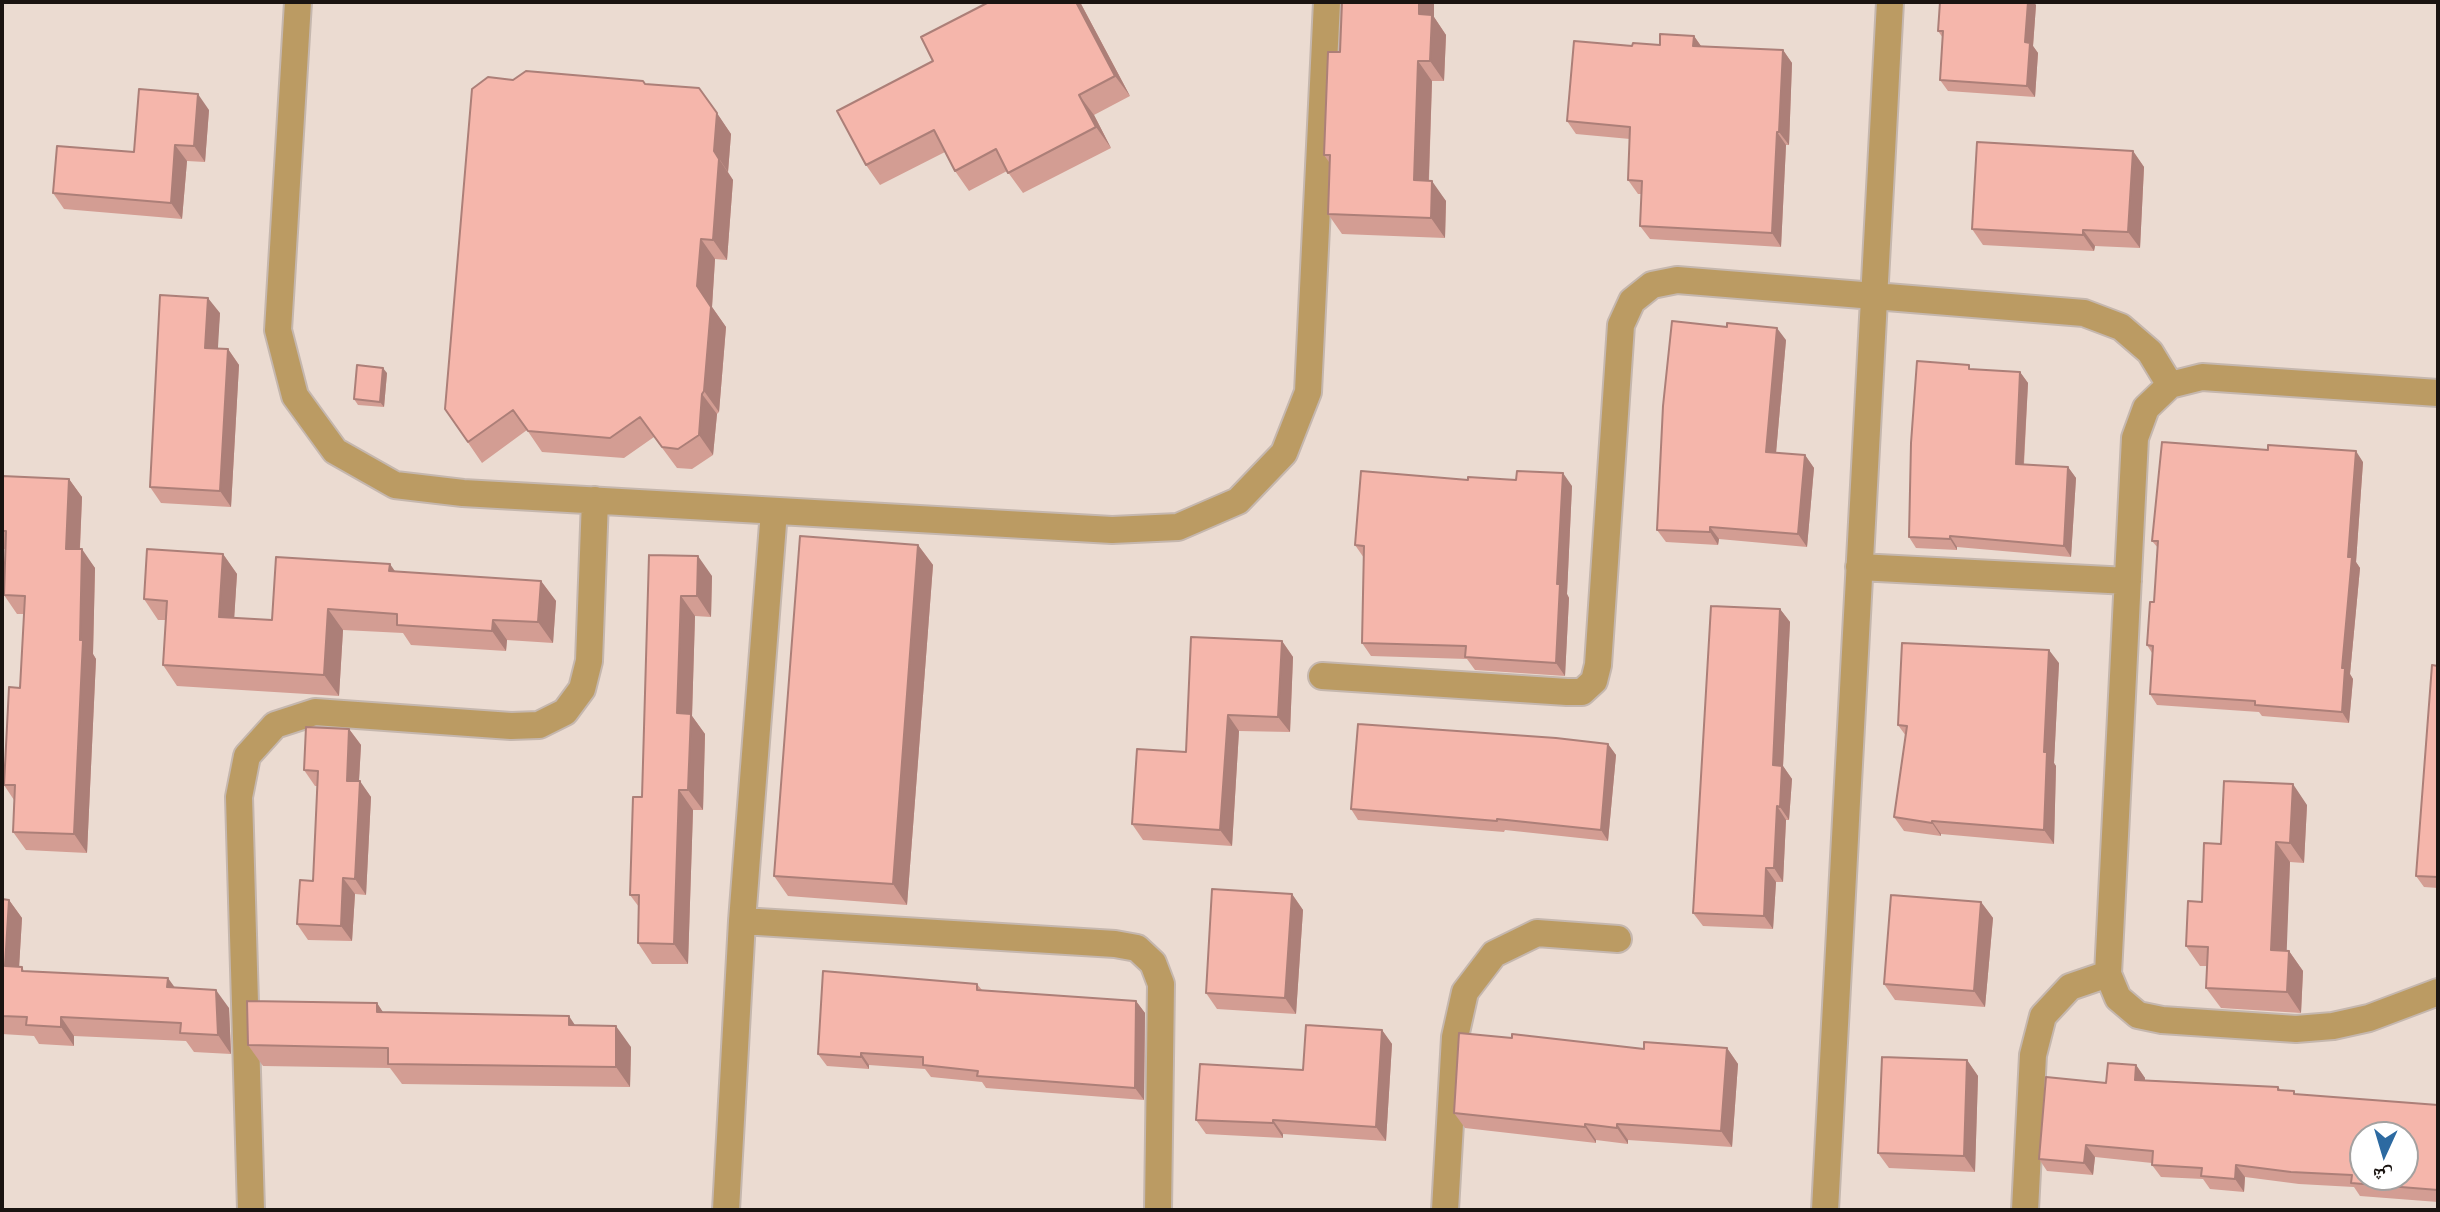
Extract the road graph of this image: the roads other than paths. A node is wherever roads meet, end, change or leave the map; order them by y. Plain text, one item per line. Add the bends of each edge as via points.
1 (298, 2) edge
2 (1327, 2) edge
3 (1890, 2) edge
4 (1873, 294) junction
5 (2170, 385) junction
6 (2438, 393) edge
7 (595, 500) junction
8 (774, 511) junction
9 (1859, 567) junction
10 (2128, 581) junction
11 (1322, 676) dead end
12 (742, 921) junction
13 (1618, 939) dead end
14 (2108, 974) junction
15 (2438, 992) edge
16 (251, 1210) edge
17 (726, 1210) edge
18 (1158, 1210) edge
19 (1445, 1210) edge
20 (1825, 1210) edge
21 (2025, 1210) edge

1 - 7 street via 278,330 295,396 335,451 395,485
2 - 8 street via 1308,392 1284,453 1238,501 1178,527 1112,530
3 - 4 street
4 - 5 street via 2084,313 2121,327 2150,352
4 - 9 street
4 - 11 street via 1677,280 1652,285 1632,301 1621,325 1598,665 1594,681 1582,692
5 - 6 street via 2202,377
5 - 10 street via 2146,408 2135,438
7 - 8 street
7 - 16 street via 589,661 582,689 565,712 539,725 511,726 315,712 275,725 247,756 239,797
8 - 12 street
9 - 10 street
9 - 20 street
10 - 14 street
12 - 17 street
12 - 18 street via 1137,948 1153,963 1161,984
13 - 19 street via 1537,933 1494,954 1465,992 1455,1037
14 - 15 street via 2118,998 2137,1015 2296,1029 2369,1018
14 - 21 street via 2070,987 2043,1016 2032,1055

